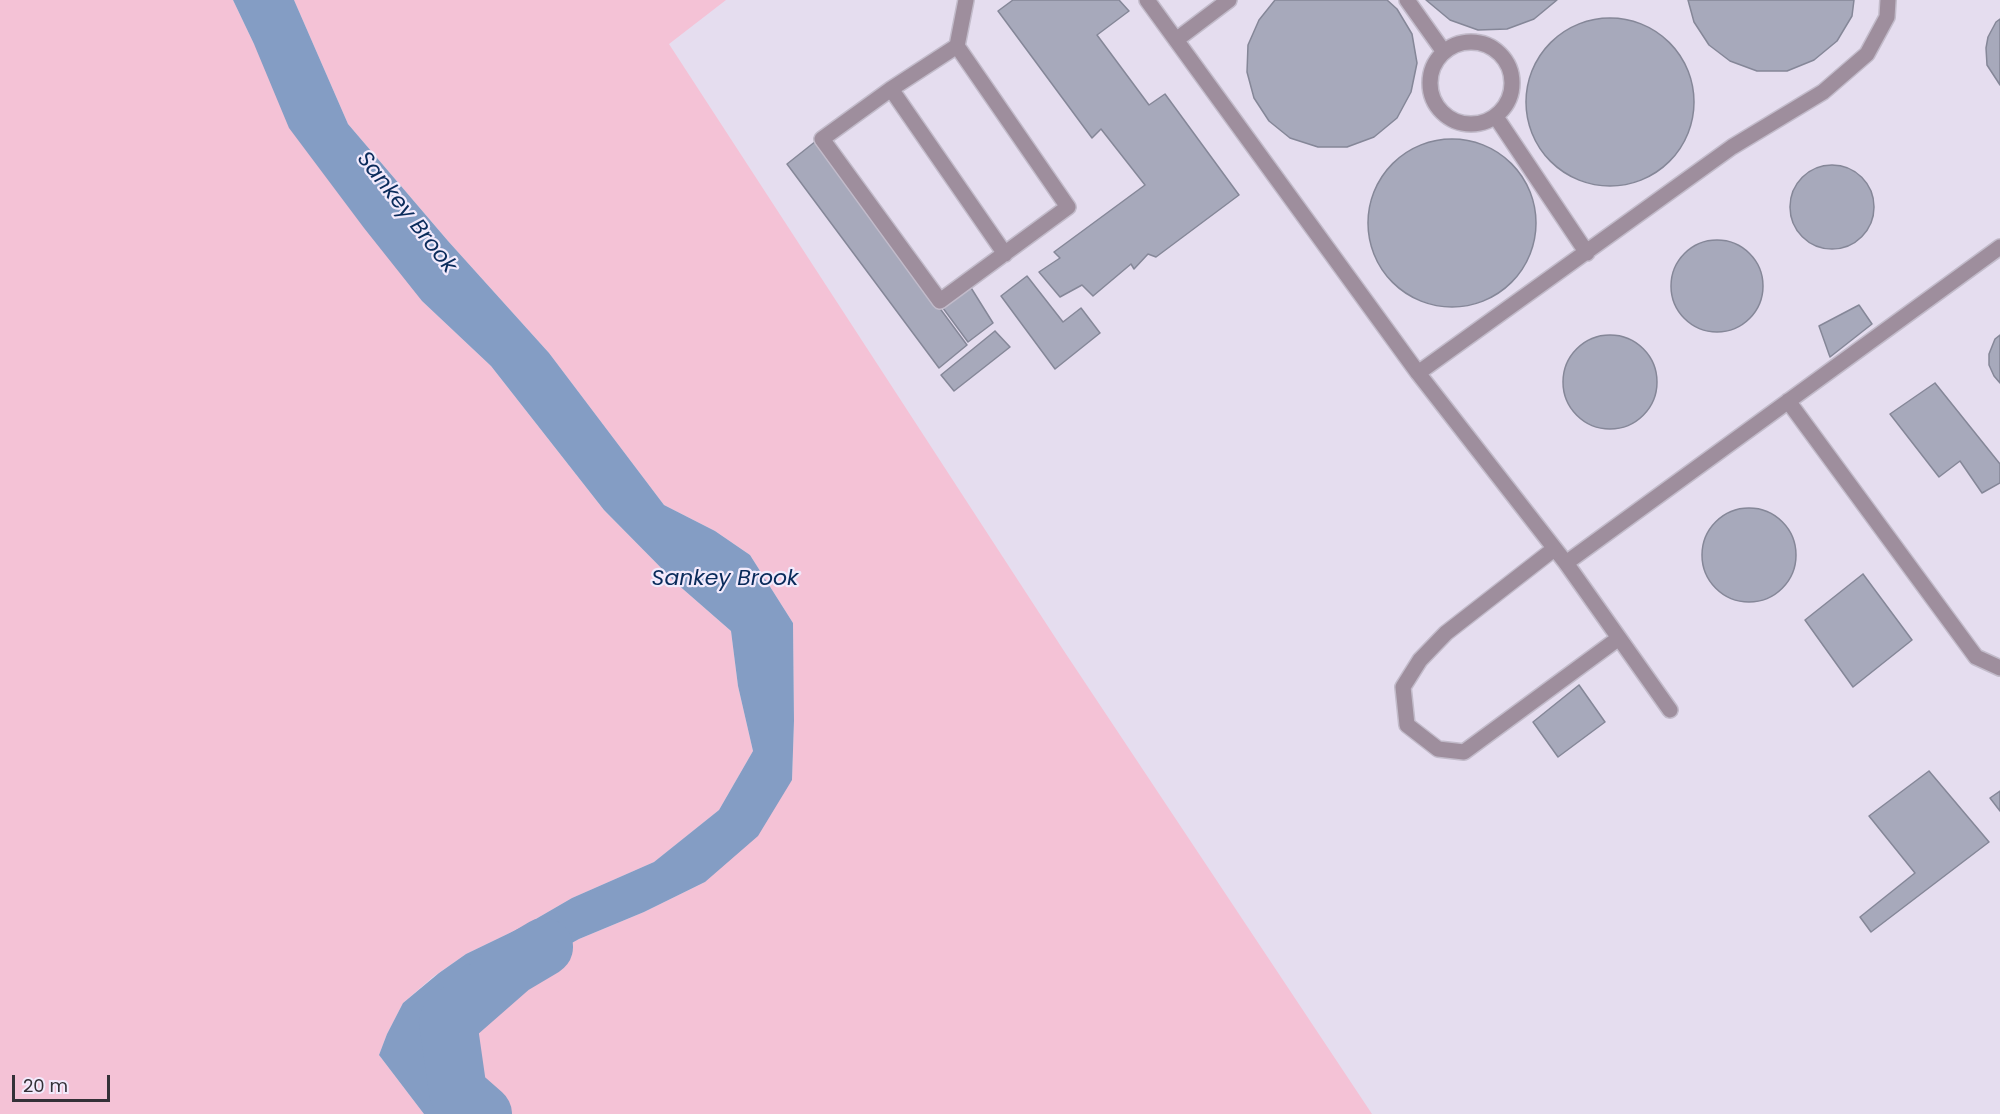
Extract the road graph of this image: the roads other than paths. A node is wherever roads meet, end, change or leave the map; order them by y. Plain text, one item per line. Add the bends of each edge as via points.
1 (966, 0) edge
2 (1147, 0) edge
3 (1228, 0) edge
4 (1407, 0) edge
5 (1888, 0) edge
6 (1176, 40) junction
7 (957, 46) junction
8 (1444, 52) junction
9 (891, 89) junction
10 (1496, 117) junction
11 (2000, 247) edge
12 (1587, 253) junction
13 (1005, 254) junction
14 (1418, 373) junction
15 (1788, 401) junction
16 (1554, 549) junction
17 (1566, 563) junction
18 (1619, 638) junction
19 (2000, 668) edge
20 (1670, 710) dead end

1 - 7 lane
2 - 6 lane
3 - 6 lane
4 - 8 lane
5 - 12 lane via 1887,17 1867,54 1823,92 1732,147
6 - 14 lane
7 - 9 lane
7 - 13 lane via 1068,207
8 - 10 lane via 1434,63 1430,76 1430,91 1443,114 1469,125
8 - 10 lane via 1468,41 1488,45 1504,57 1513,81 1512,95
9 - 13 lane
9 - 13 lane via 822,139 940,301
10 - 12 lane
11 - 15 lane
12 - 14 lane
14 - 16 lane
15 - 17 lane
15 - 19 lane via 1976,657
16 - 17 lane
16 - 18 lane via 1446,633 1420,660 1403,687 1407,725 1438,748 1464,752
17 - 18 lane
18 - 20 lane

